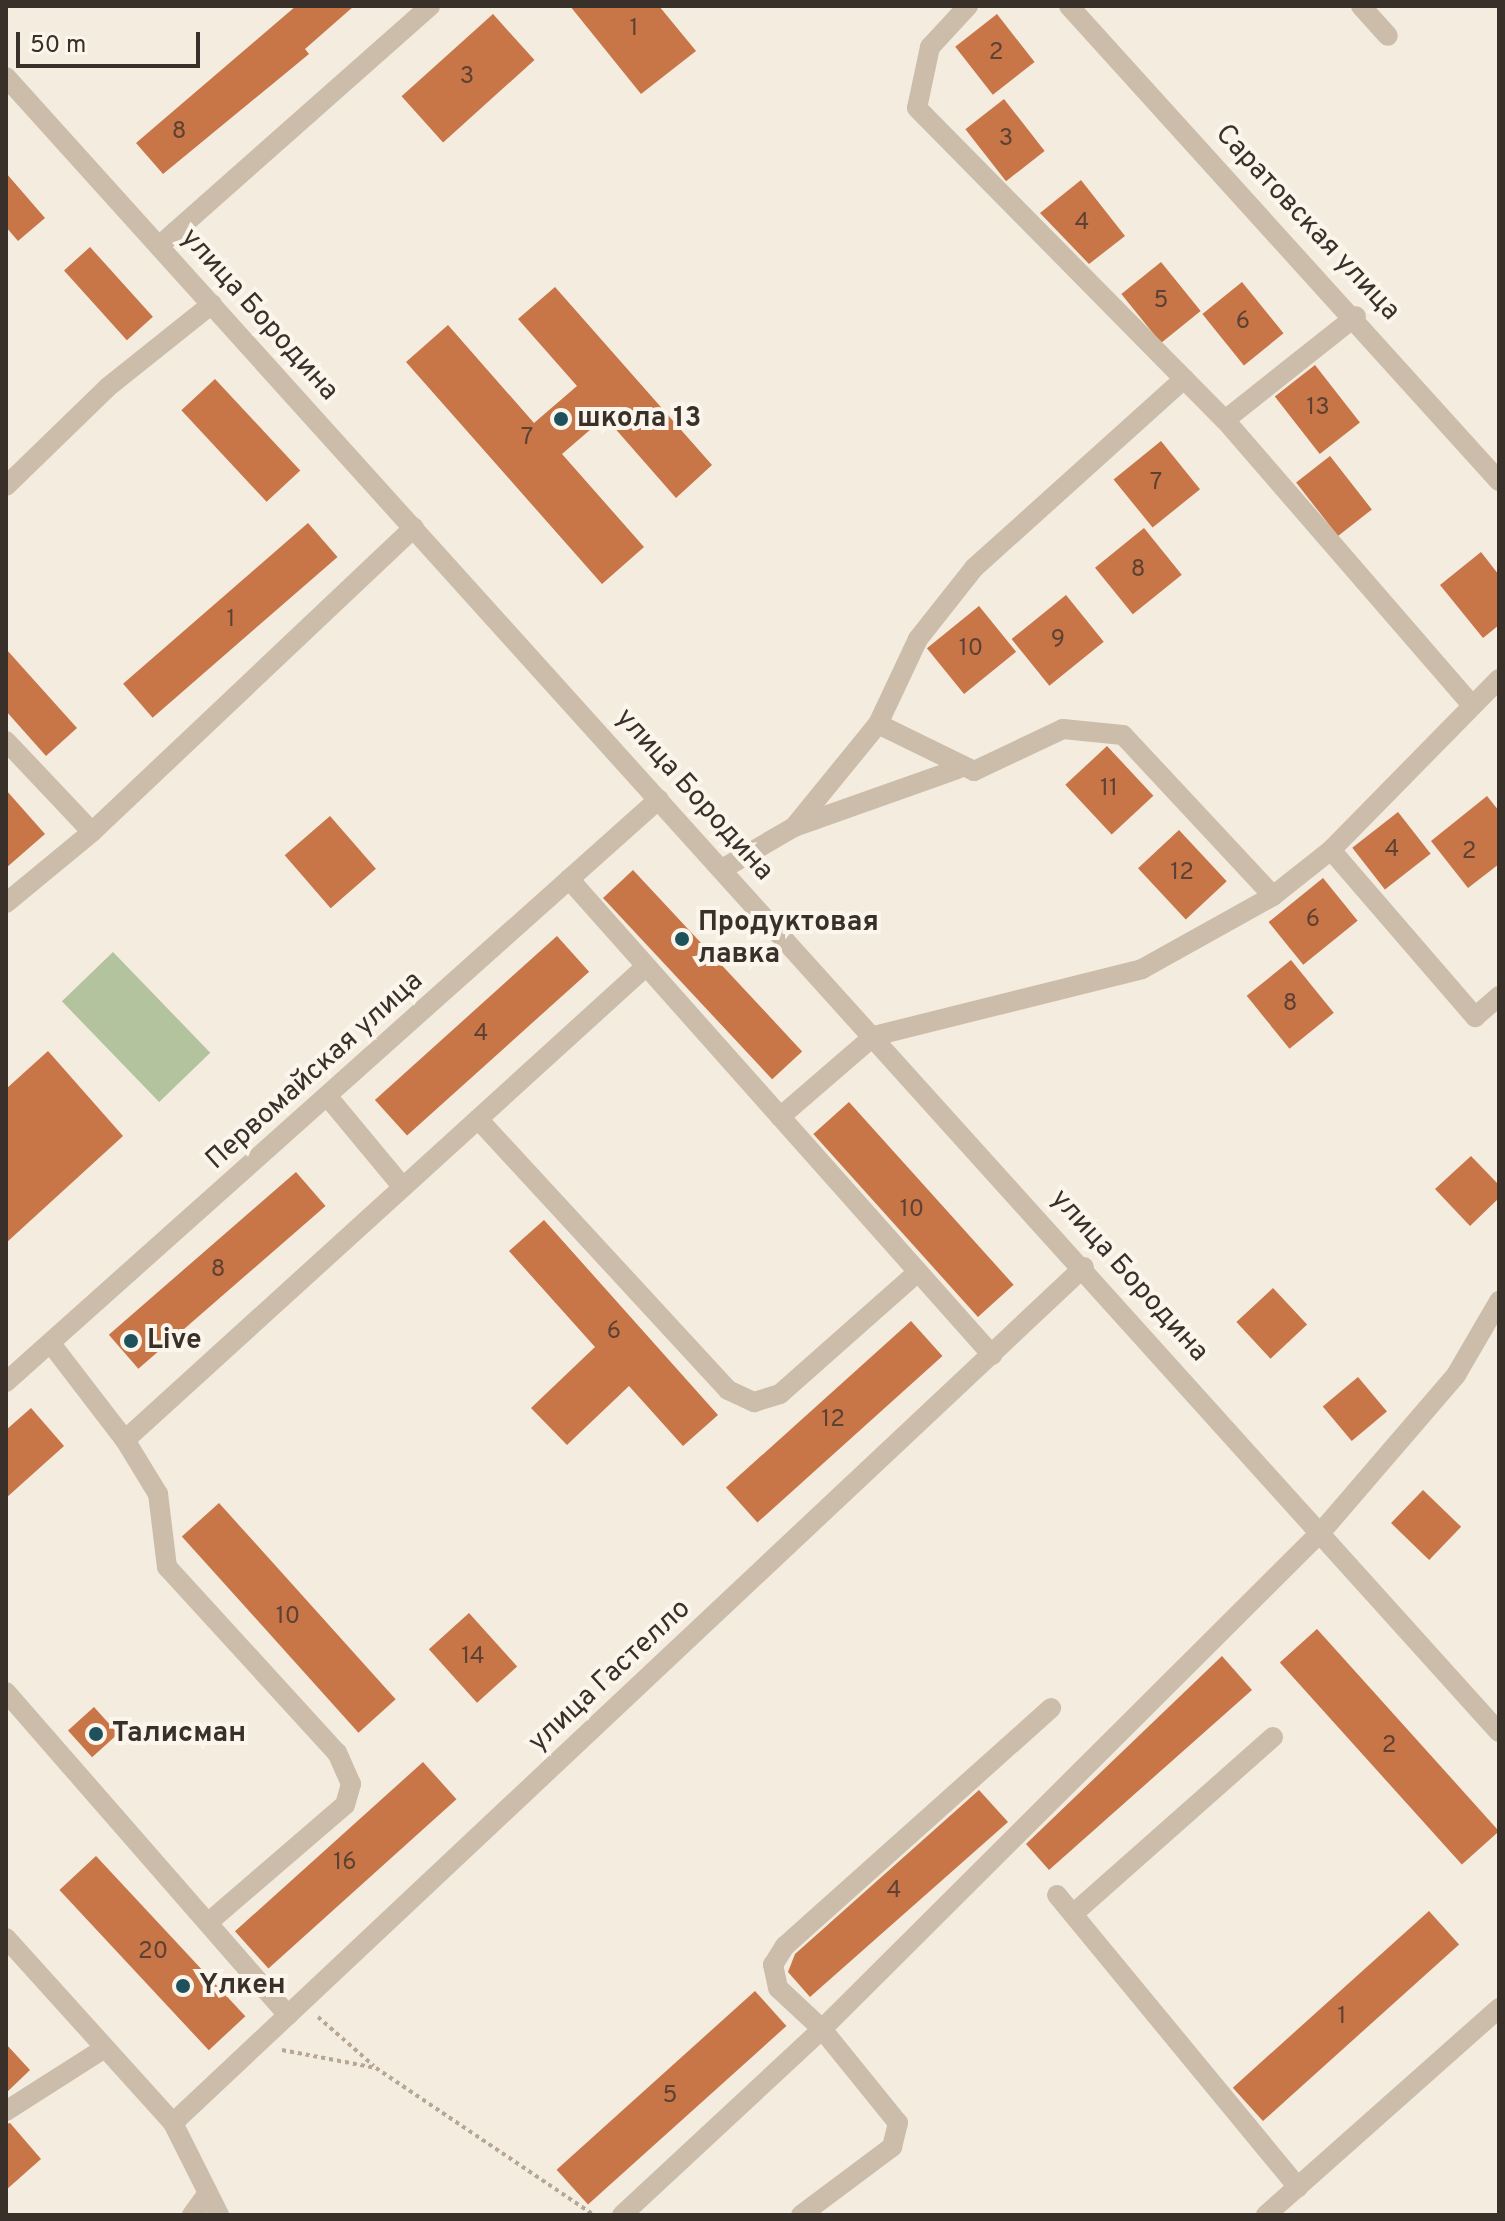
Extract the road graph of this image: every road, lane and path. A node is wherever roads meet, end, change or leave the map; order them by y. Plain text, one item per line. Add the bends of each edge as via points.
1 (430, 6) edge
2 (968, 6) edge
3 (1069, 6) edge
4 (1361, 6) edge
5 (1388, 36) dead end
6 (6, 77) edge
7 (159, 246) junction
8 (212, 304) junction
9 (1356, 316) junction
10 (1184, 379) junction
11 (1225, 420) junction
12 (1499, 481) edge
13 (6, 486) edge
14 (414, 528) junction
15 (1499, 679) edge
16 (1472, 705) junction
17 (878, 724) junction
18 (6, 741) edge
19 (958, 769) junction
20 (659, 799) junction
21 (794, 827) junction
22 (92, 832) junction
23 (1331, 850) junction
24 (724, 868) junction
25 (569, 879) junction
26 (1273, 896) junction
27 (6, 903) edge
28 (643, 969) junction
29 (1499, 996) edge
30 (874, 1036) junction
31 (328, 1097) junction
32 (780, 1117) junction
33 (478, 1119) junction
34 (402, 1186) junction
35 (1084, 1267) junction
36 (918, 1272) junction
37 (1499, 1301) edge
38 (52, 1345) junction
39 (992, 1355) junction
40 (6, 1382) edge
41 (125, 1440) junction
42 (1322, 1531) junction
43 (6, 1692) edge
44 (1051, 1708) dead end
45 (1499, 1732) edge
46 (1273, 1737) dead end
47 (1057, 1895) dead end
48 (1073, 1914) junction
49 (210, 1921) junction
50 (6, 1938) edge
51 (1499, 2008) edge
52 (295, 2009) junction
53 (822, 2029) junction
54 (256, 2045) junction
55 (105, 2048) junction
56 (376, 2068) junction
57 (6, 2111) edge
58 (173, 2123) junction
59 (1298, 2187) junction
60 (208, 2193) junction
61 (192, 2215) edge
62 (219, 2215) edge
63 (594, 2215) edge
64 (622, 2215) edge
65 (801, 2215) edge
66 (1266, 2215) edge

1 - 7 street
2 - 10 street via 930,47 917,108
3 - 9 street, Саратовская улица
4 - 5 street
6 - 7 street, улица Бородина
7 - 8 street, улица Бородина
8 - 13 street via 108,387
8 - 14 street, улица Бородина
9 - 11 street
9 - 12 street, Саратовская улица
10 - 11 street
10 - 17 street via 974,568 918,639
11 - 16 street
14 - 20 street, улица Бородина
14 - 22 street
15 - 16 street
16 - 23 street
17 - 19 street
17 - 21 street
18 - 22 street
19 - 21 street via 826,822
19 - 26 street via 992,769 1063,729 1123,735
20 - 24 street, улица Бородина
20 - 25 street, Первомайская улица
21 - 24 street
22 - 27 street
23 - 26 street
23 - 29 street via 1475,1017
24 - 30 street, улица Бородина
25 - 28 street
25 - 31 street, Первомайская улица
26 - 30 street via 1142,969
28 - 32 street
28 - 33 street
30 - 32 street
30 - 35 street, улица Бородина
31 - 34 street
31 - 38 street, Первомайская улица
32 - 36 street
33 - 34 street
33 - 36 street via 728,1390 754,1402 780,1394
34 - 41 street
35 - 39 street, улица Гастелло
35 - 42 street, улица Бородина
36 - 39 street
37 - 42 street via 1456,1375
38 - 40 street, Первомайская улица
38 - 41 street
39 - 52 street, улица Гастелло
41 - 49 street via 158,1494 167,1567 337,1753 351,1784 345,1805
42 - 45 street, улица Бородина
42 - 53 street
43 - 49 street
44 - 53 street via 785,1946 773,1965 778,1988
46 - 48 street
47 - 48 street
48 - 59 street
49 - 52 street
50 - 55 street
51 - 59 street
52 - 54 street, улица Гастелло
52 - 56 path
53 - 64 street
53 - 65 street via 898,2123 892,2147
54 - 56 path
54 - 58 street, улица Гастелло
55 - 57 street
55 - 58 street
56 - 63 path
58 - 60 street
59 - 66 street
60 - 61 street
60 - 62 street

